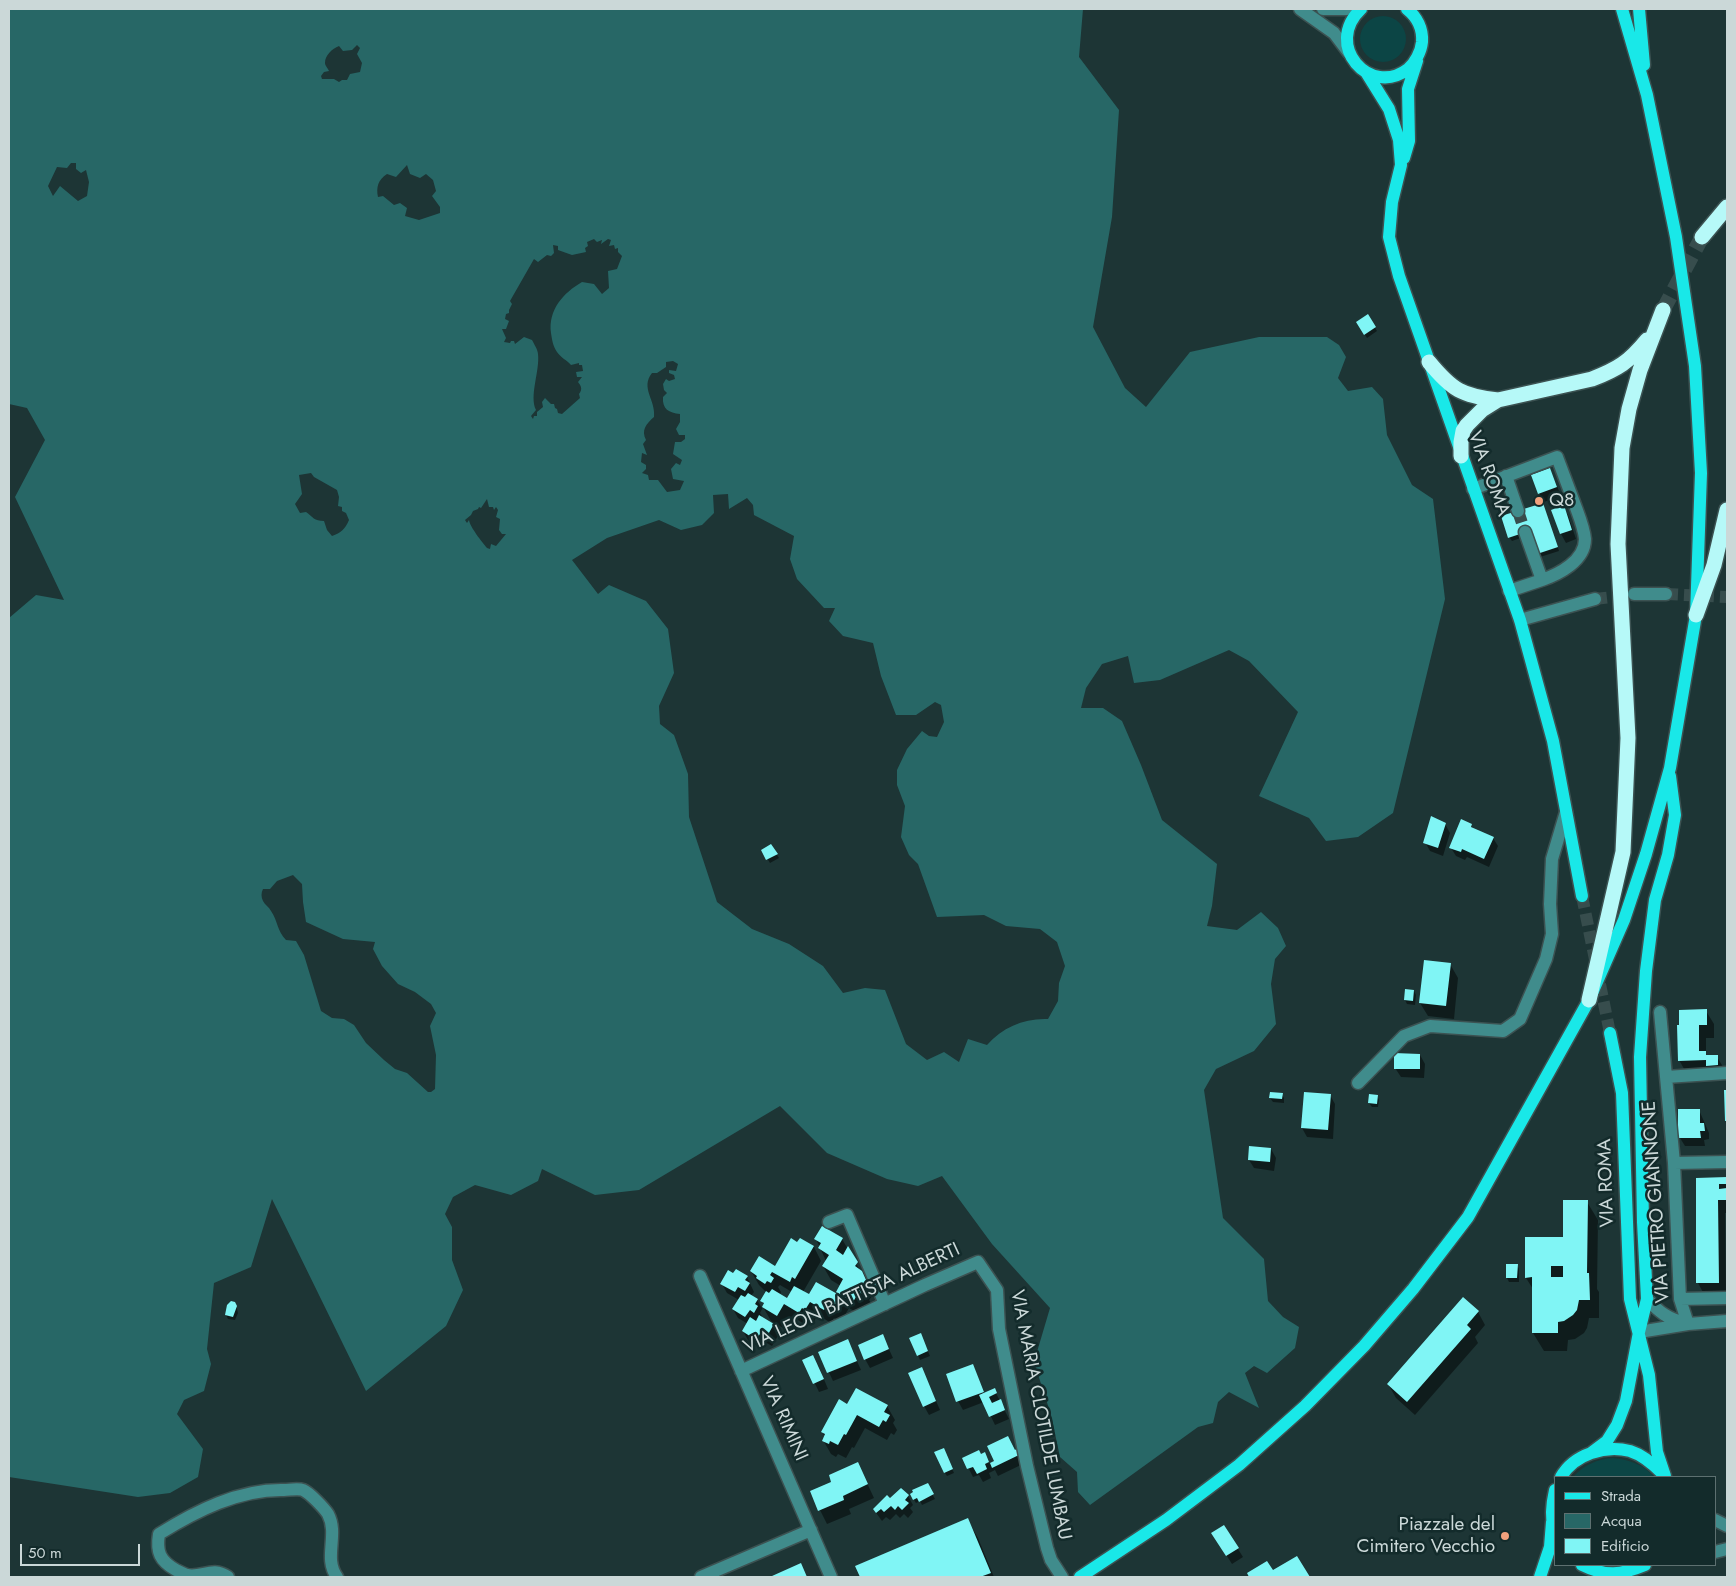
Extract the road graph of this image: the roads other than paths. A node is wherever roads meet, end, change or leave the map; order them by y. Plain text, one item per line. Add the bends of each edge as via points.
1 (1300, 9) edge
2 (1322, 9) edge
3 (1347, 9) edge
4 (1361, 9) edge
5 (1407, 9) edge
6 (1421, 9) edge
7 (1622, 9) edge
8 (1640, 9) edge
9 (1422, 31) junction
10 (1349, 53) junction
11 (1419, 54) junction
12 (1366, 72) junction
13 (1647, 95) junction
14 (1401, 165) junction
15 (1727, 207) edge
16 (1702, 237) tunnel mouth
17 (1663, 310) tunnel mouth
18 (1654, 331) junction
19 (1429, 362) junction
20 (1498, 400) junction
21 (1461, 456) junction
22 (1506, 476) junction
23 (1473, 488) junction
24 (1727, 510) edge
25 (1518, 511) tunnel mouth
26 (1525, 532) tunnel mouth
27 (1542, 580) junction
28 (1509, 591) junction
29 (1634, 594) tunnel mouth
30 (1666, 594) tunnel mouth
31 (1595, 599) tunnel mouth
32 (1696, 615) junction
33 (1520, 620) junction
34 (1670, 768) junction
35 (1566, 812) junction
36 (1582, 896) tunnel mouth
37 (1589, 1000) junction
38 (1660, 1012) dead end
39 (1610, 1033) tunnel mouth
40 (1727, 1073) edge
41 (1666, 1077) junction
42 (1358, 1083) dead end
43 (1727, 1162) edge
44 (1674, 1163) junction
45 (829, 1222) dead end
46 (978, 1262) joint
47 (700, 1276) dead end
48 (1727, 1298) edge
49 (1647, 1299) junction
50 (1680, 1299) junction
51 (885, 1304) junction
52 (1727, 1321) edge
53 (1688, 1324) junction
54 (1639, 1332) junction
55 (741, 1371) junction
56 (1591, 1453) junction
57 (1562, 1476) edge
58 (1664, 1476) edge
59 (1665, 1476) edge
60 (1554, 1494) edge
61 (1553, 1527) edge
62 (811, 1530) junction
63 (1584, 1566) edge
64 (1642, 1566) edge
65 (1626, 1572) junction
66 (1084, 1574) edge
67 (228, 1577) edge
68 (338, 1577) edge
69 (701, 1577) edge
70 (831, 1577) edge
71 (1062, 1577) edge
72 (1540, 1577) edge
73 (1613, 1577) edge

1 - 10 street via 1334,33
2 - 3 street
4 - 10 main road via 1348,27
5 - 9 main road
6 - 9 main road
7 - 13 main road
8 - 13 main road
9 - 11 main road
10 - 12 main road, VIA ROMA
11 - 12 main road via 1412,65 1391,77 1378,77
11 - 14 main road via 1408,89 1409,141
12 - 14 main road, VIA ROMA via 1382,94 1394,121
13 - 32 main road via 1676,237 1695,366 1701,473
14 - 19 main road, VIA ROMA via 1392,202 1390,237 1399,276
15 - 16 highway
17 - 18 highway
18 - 20 highway via 1633,357 1606,374
18 - 37 highway via 1629,409 1622,448 1618,544 1628,738 1623,852
19 - 20 highway via 1454,388 1479,398
19 - 21 main road, VIA ROMA
20 - 21 highway via 1467,424 1463,431
21 - 23 main road, VIA ROMA
22 - 23 street
22 - 25 street
22 - 27 street via 1557,457 1583,527 1585,542 1579,557 1560,574
23 - 28 main road, VIA ROMA
24 - 32 highway via 1714,565
26 - 27 street
27 - 28 street
28 - 33 main road, VIA ROMA
29 - 30 street
31 - 33 street
32 - 34 main road
33 - 35 main road, VIA ROMA via 1553,741
34 - 37 main road via 1624,920
34 - 49 main road via 1675,816 1655,900 1640,1057
35 - 36 main road, VIA ROMA
35 - 42 street via 1552,859 1552,934 1546,959 1520,1019 1503,1031 1430,1026 1404,1036
37 - 66 main road via 1468,1217 1364,1346 1239,1465 1166,1520
38 - 41 street, VIA PIETRO GIANNONE
39 - 54 main road, VIA ROMA via 1622,1093 1630,1299
40 - 41 street, VIA PIETRO GIANNONE
41 - 44 street, VIA PIETRO GIANNONE
43 - 44 street
44 - 50 street, VIA PIETRO GIANNONE
45 - 51 street via 847,1215
46 - 51 street, VIA LEON BATTISTA ALBERTI
46 - 71 street, VIA MARIA CLOTILDE LUMBAU via 997,1290 999,1329 1027,1466 1047,1548
47 - 55 street, VIA RIMINI
48 - 50 street
49 - 53 street via 1659,1312
49 - 54 main road
50 - 53 street, VIA PIETRO GIANNONE
51 - 55 street, VIA LEON BATTISTA ALBERTI
52 - 53 street
53 - 54 street
54 - 56 main road, VIA ROMA via 1626,1401 1617,1425 1607,1441
54 - 59 main road, VIA ROMA via 1649,1375 1657,1452
55 - 62 street, VIA RIMINI
56 - 57 main road, VIA ROMA via 1576,1461
56 - 58 main road via 1611,1449 1632,1452 1650,1461
60 - 61 main road via 1551,1505
61 - 72 main road
62 - 69 street
62 - 70 street, VIA RIMINI
63 - 65 main road via 1610,1574
64 - 65 main road
65 - 73 main road
67 - 68 street via 220,1572 186,1575 170,1567 161,1558 157,1546 159,1534 182,1520 242,1494 303,1490 328,1515 332,1536 330,1561

